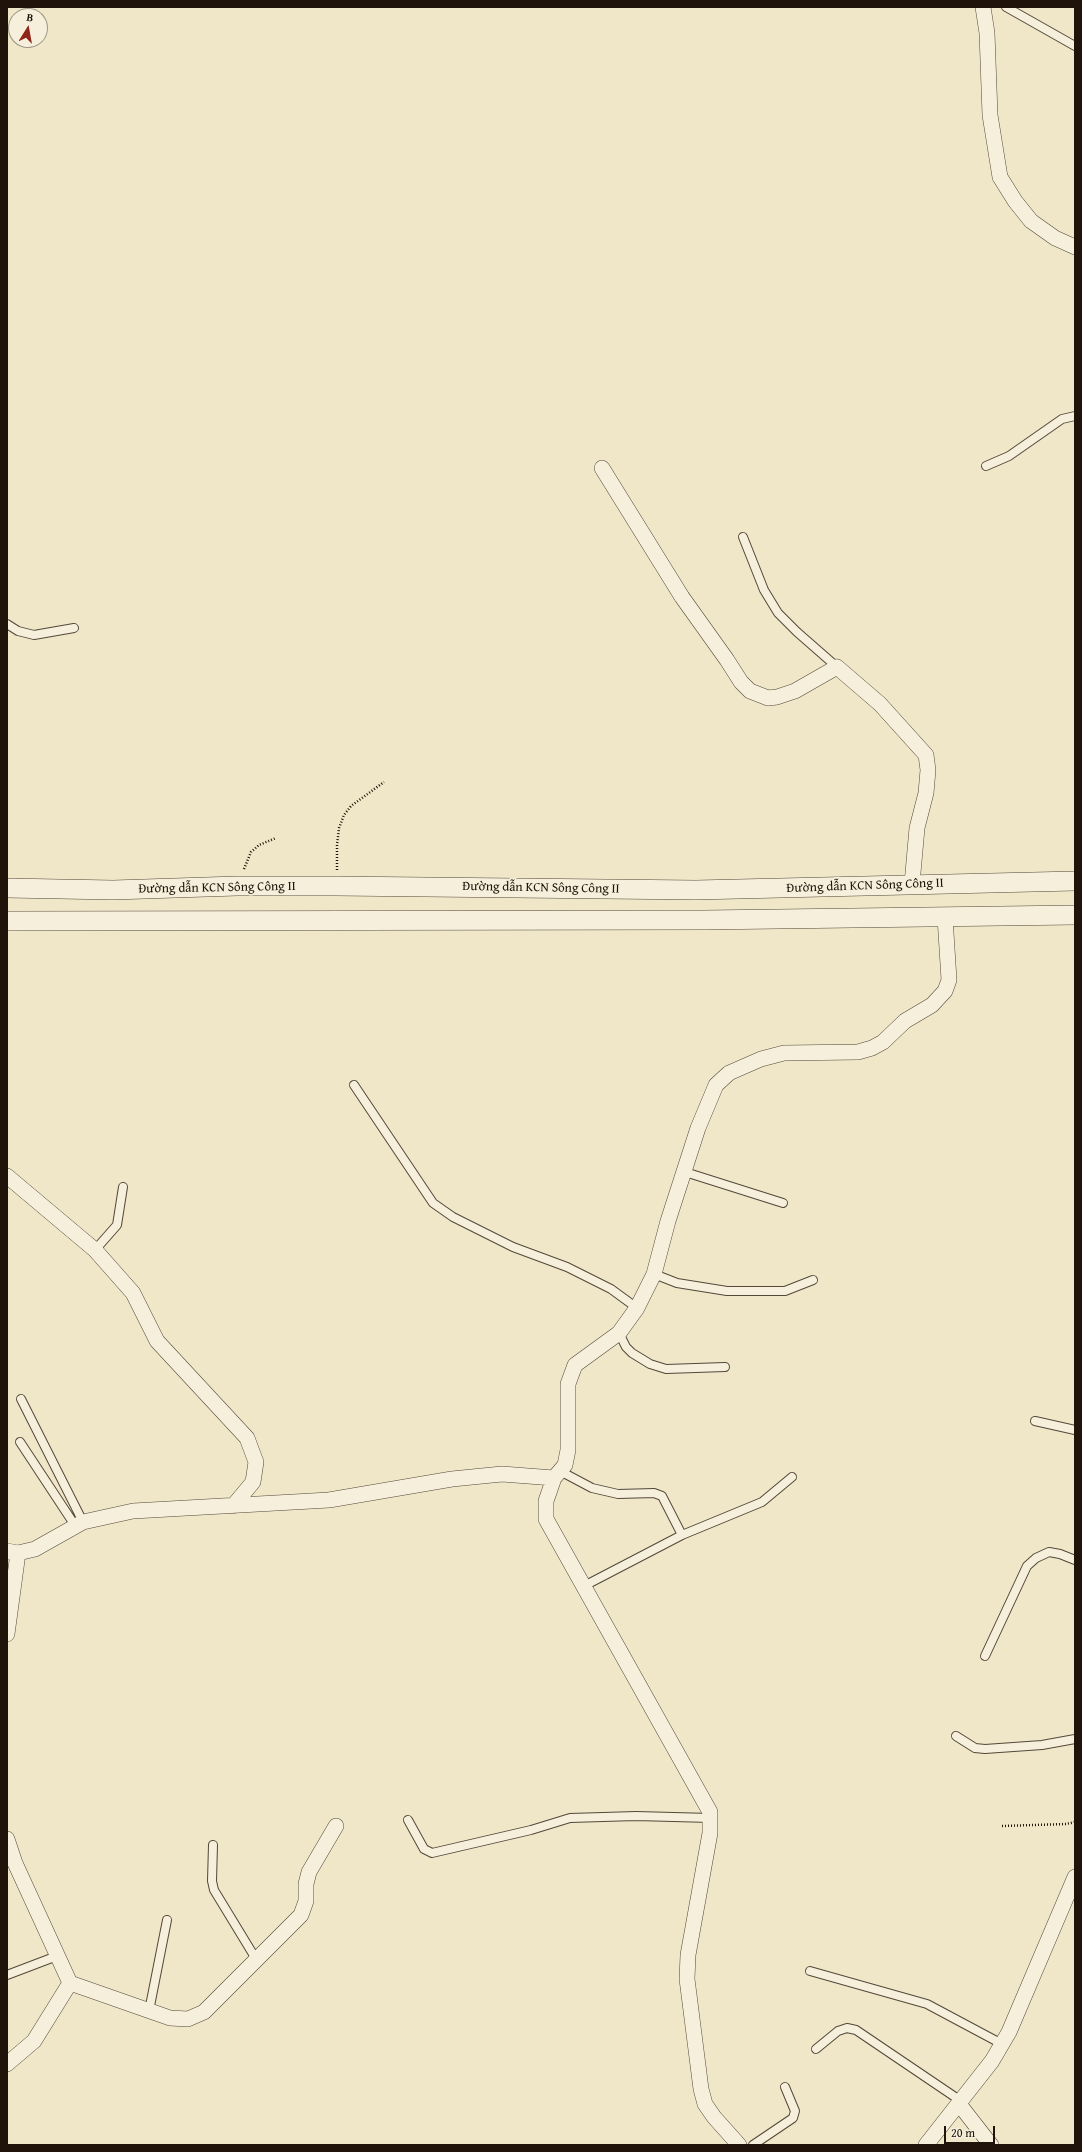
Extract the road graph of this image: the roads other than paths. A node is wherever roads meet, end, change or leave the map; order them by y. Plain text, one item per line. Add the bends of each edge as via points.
1 (983, 7) edge
2 (1006, 7) edge
3 (1075, 46) edge
4 (1075, 247) edge
5 (1075, 416) edge
6 (986, 466) dead end
7 (602, 468) dead end
8 (743, 538) dead end
9 (7, 624) edge
10 (74, 628) dead end
11 (837, 667) junction
12 (1075, 881) edge
13 (912, 884) junction
14 (7, 888) edge
15 (1075, 915) edge
16 (945, 917) junction
17 (7, 921) edge
18 (354, 1085) dead end
19 (685, 1172) junction
20 (7, 1176) edge
21 (123, 1187) dead end
22 (782, 1203) dead end
23 (95, 1250) junction
24 (654, 1274) junction
25 (813, 1280) dead end
26 (637, 1308) junction
27 (619, 1333) junction
28 (725, 1368) dead end
29 (21, 1399) dead end
30 (1035, 1421) dead end
31 (1075, 1430) edge
32 (20, 1442) dead end
33 (557, 1474) junction
34 (792, 1478) dead end
35 (233, 1506) junction
36 (80, 1524) junction
37 (682, 1534) junction
38 (12, 1552) edge
39 (1075, 1560) edge
40 (584, 1586) junction
41 (7, 1634) edge
42 (985, 1656) dead end
43 (956, 1736) dead end
44 (1075, 1739) edge
45 (711, 1818) junction
46 (408, 1820) dead end
47 (336, 1826) dead end
48 (213, 1845) dead end
49 (8, 1847) edge
50 (1075, 1877) edge
51 (167, 1920) dead end
52 (57, 1956) junction
53 (256, 1959) junction
54 (810, 1971) dead end
55 (7, 1975) edge
56 (70, 1983) junction
57 (149, 2011) junction
58 (1002, 2044) junction
59 (816, 2049) dead end
60 (7, 2064) edge
61 (784, 2087) dead end
62 (960, 2102) junction
63 (739, 2145) edge
64 (753, 2145) edge
65 (926, 2145) edge
66 (991, 2145) edge

1 - 4 street via 987,34 990,115 1000,177 1014,201 1031,221 1055,238
2 - 3 lane
5 - 6 lane via 1062,419 1009,456
7 - 11 street via 682,597 741,682 750,691 768,698 778,697 795,691
8 - 11 lane via 764,590 778,612
9 - 10 lane via 18,631 34,635
11 - 13 street via 880,704 926,755 926,793 917,828
12 - 13 street, Đường dẫn KCN Sông Công II
13 - 14 street, Đường dẫn KCN Sông Công II via 696,890 336,886 113,890
15 - 16 street
16 - 17 street
16 - 19 street via 949,980 945,991 932,1005 905,1021 883,1042 872,1048 858,1052 784,1054 761,1059 729,1073 716,1085 698,1128
18 - 26 lane via 433,1203 453,1217 513,1247 567,1267 611,1289
19 - 22 lane
19 - 24 street
20 - 23 street
21 - 23 lane via 117,1225
23 - 35 street via 133,1293 157,1341 247,1438 256,1462 253,1482
24 - 25 lane via 678,1283 727,1291 786,1291
24 - 26 street
26 - 27 street
27 - 28 lane via 626,1347 650,1364 666,1369
27 - 33 street via 575,1365 568,1384 568,1450 565,1465
29 - 36 lane
30 - 31 lane
32 - 36 lane
33 - 35 street via 502,1474 452,1479 329,1500
33 - 37 lane via 592,1488 618,1494 654,1493 662,1496
33 - 40 street via 546,1501 546,1519
34 - 37 lane via 762,1502
35 - 36 street via 133,1511
36 - 38 street via 35,1549
37 - 40 lane
38 - 41 street
39 - 42 lane via 1049,1552 1036,1558 1028,1566
40 - 45 street via 710,1812
43 - 44 lane via 975,1748 985,1749 1027,1747
45 - 46 lane via 570,1818 531,1830 432,1853 424,1849
45 - 63 street via 688,1955 687,1979 700,2090 705,2104 714,2117
47 - 53 street via 309,1872 306,1901 301,1915
48 - 53 lane via 214,1890
49 - 52 street
50 - 58 street
51 - 57 lane
52 - 55 lane
52 - 56 street
53 - 57 street via 204,2012 188,2019 170,2018
54 - 58 lane via 927,2004
56 - 57 street
56 - 60 street via 34,2041
58 - 62 street
59 - 62 lane via 838,2031 847,2028 856,2030
61 - 64 lane via 795,2111 793,2118
62 - 65 street
62 - 66 street

